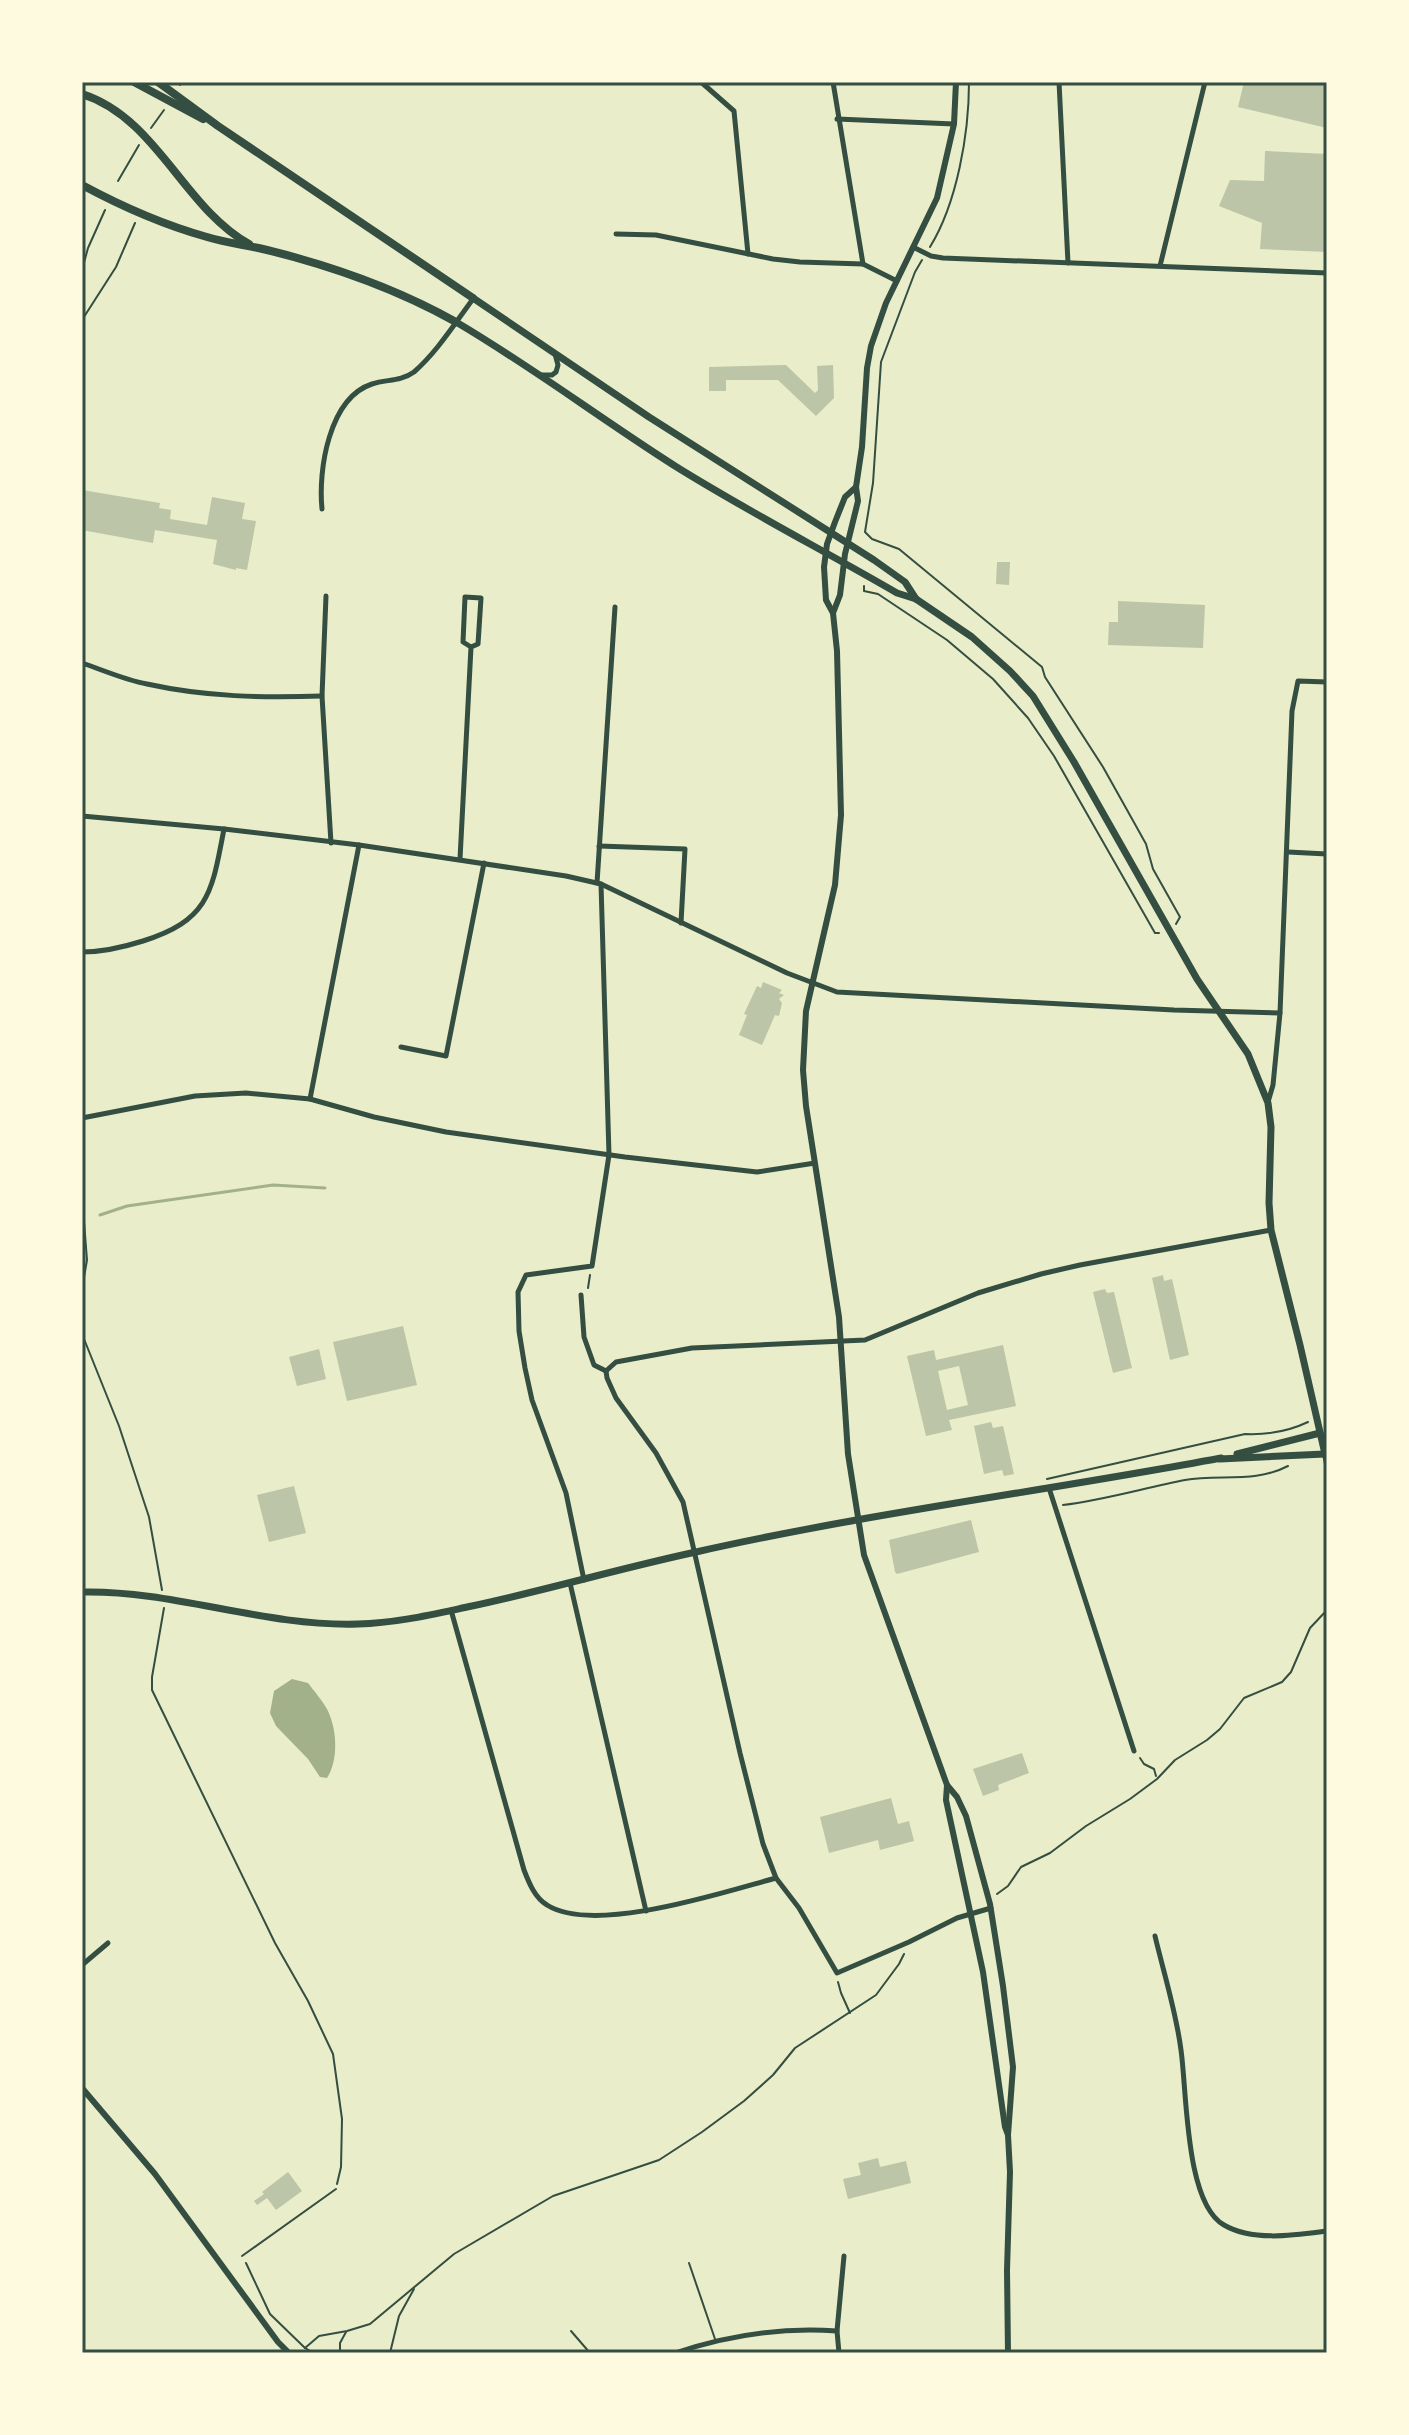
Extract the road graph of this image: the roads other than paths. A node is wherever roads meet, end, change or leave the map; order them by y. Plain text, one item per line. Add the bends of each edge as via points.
1 (134, 82) edge
2 (158, 82) edge
3 (701, 82) edge
4 (833, 82) edge
5 (956, 82) edge
6 (1059, 82) edge
7 (1205, 82) edge
8 (82, 94) edge
9 (837, 119) junction
10 (954, 124) junction
11 (218, 126) junction
12 (82, 185) edge
13 (616, 234) dead end
14 (255, 247) junction
15 (913, 247) junction
16 (748, 254) junction
17 (1068, 263) junction
18 (863, 264) junction
19 (1160, 266) junction
20 (1327, 273) edge
21 (897, 281) junction
22 (473, 298) junction
23 (456, 322) junction
24 (555, 354) junction
25 (539, 375) junction
26 (856, 487) junction
27 (322, 509) dead end
28 (831, 533) junction
29 (848, 543) junction
30 (826, 554) junction
31 (844, 563) junction
32 (326, 596) dead end
33 (916, 599) junction
34 (615, 607) dead end
35 (833, 613) junction
36 (471, 647) junction
37 (82, 663) edge
38 (1327, 682) edge
39 (322, 696) junction
40 (82, 816) edge
41 (224, 829) junction
42 (331, 843) junction
43 (359, 845) junction
44 (599, 846) junction
45 (1288, 852) junction
46 (1327, 854) edge
47 (460, 859) junction
48 (484, 863) junction
49 (599, 884) junction
50 (681, 923) junction
51 (82, 952) edge
52 (812, 983) junction
53 (1221, 1011) junction
54 (1280, 1013) junction
55 (401, 1047) dead end
56 (310, 1099) junction
57 (1268, 1103) junction
58 (82, 1118) edge
59 (609, 1155) junction
60 (815, 1163) junction
61 (1271, 1230) junction
62 (581, 1295) dead end
63 (842, 1342) junction
64 (606, 1371) junction
65 (1324, 1432) edge
66 (1326, 1454) edge
67 (1220, 1459) junction
68 (1327, 1464) edge
69 (1049, 1488) junction
70 (858, 1520) junction
71 (695, 1552) junction
72 (584, 1580) junction
73 (570, 1583) junction
74 (82, 1592) edge
75 (451, 1610) junction
76 (1134, 1751) road end
77 (947, 1785) junction
78 (776, 1878) junction
79 (991, 1908) junction
80 (646, 1911) junction
81 (971, 1913) junction
82 (1155, 1936) dead end
83 (108, 1943) dead end
84 (82, 1965) edge
85 (82, 2088) edge
86 (1008, 2135) junction
87 (336, 2189) road end
88 (1327, 2231) edge
89 (242, 2256) road end
90 (844, 2256) dead end
91 (689, 2263) dead end
92 (571, 2331) dead end
93 (837, 2331) junction
94 (715, 2340) junction
95 (289, 2353) edge
96 (590, 2353) edge
97 (675, 2353) edge
98 (839, 2353) edge
99 (1008, 2353) edge

1 - 11 highway
2 - 11 highway
3 - 16 street via 734,111
4 - 9 street
5 - 10 street
6 - 17 street
7 - 19 street
8 - 14 highway via 122,115 213,217
9 - 10 street
9 - 18 street
10 - 15 street via 937,198
11 - 22 highway
12 - 14 highway via 168,225
13 - 16 street via 656,235
14 - 23 highway via 395,291
15 - 17 street via 943,258
15 - 21 street
16 - 18 street
17 - 19 street
18 - 21 street
19 - 20 street
21 - 26 street via 868,361
22 - 23 street
22 - 24 main road
23 - 25 main road
23 - 27 street via 412,373 398,381 371,384 344,404 331,428
24 - 25 street via 556,372
24 - 28 main road
25 - 30 main road via 676,466
26 - 28 street via 845,497
26 - 29 street
28 - 29 main road
28 - 30 street
29 - 31 street
29 - 33 main road via 905,582
30 - 31 main road
30 - 35 street via 826,600
31 - 33 main road
31 - 35 street
32 - 39 street
33 - 53 main road via 988,650 1033,696 1197,979
34 - 44 street
35 - 52 street via 839,853
36 - 36 street via 463,642 465,597 481,598 478,644
36 - 47 street
37 - 39 street via 144,684 188,691 263,698
38 - 45 street via 1298,681 1292,711
39 - 42 street
40 - 41 street
41 - 42 street
41 - 51 street via 211,887 187,922 124,947
42 - 43 street
43 - 47 street
43 - 56 street
44 - 49 street
44 - 50 street via 685,849
45 - 46 street
45 - 54 street
47 - 48 street
48 - 49 street
48 - 55 street via 446,1056
49 - 50 street
49 - 59 street
50 - 52 street
52 - 53 street via 837,992
52 - 60 street via 803,1057
53 - 54 street
53 - 57 main road via 1248,1054
54 - 57 street
56 - 58 street via 246,1093 195,1096
56 - 59 street via 446,1132
57 - 61 main road
59 - 60 street via 757,1172
59 - 72 street via 592,1266 526,1275 518,1292 519,1331 532,1400 566,1493
60 - 63 street
61 - 63 street via 1041,1274 986,1290 865,1340
61 - 65 main road
62 - 64 street via 584,1337 594,1365
63 - 64 street via 692,1348 616,1362
63 - 70 street via 848,1454
64 - 71 street via 616,1398 683,1502
65 - 66 main road
65 - 67 main road
66 - 67 main road
66 - 68 street
67 - 69 main road
69 - 70 main road
69 - 76 street
70 - 71 main road
70 - 77 street via 876,1593
71 - 72 main road
71 - 78 street via 740,1753
72 - 73 main road
73 - 75 main road
73 - 80 street
74 - 75 main road via 126,1592 328,1623 396,1621
75 - 80 street via 530,1886 546,1905 584,1917
77 - 79 street via 966,1816
77 - 81 street
78 - 80 street
78 - 81 street via 837,1973
79 - 81 street
79 - 86 street via 1013,2067
81 - 86 street
82 - 88 street via 1181,2050 1193,2165 1208,2208 1226,2227 1255,2235
83 - 84 street
85 - 95 street via 155,2174
86 - 99 street
87 - 89 lane
90 - 93 street
91 - 94 lane
92 - 96 lane
93 - 94 street via 788,2330
93 - 98 street
94 - 97 street

